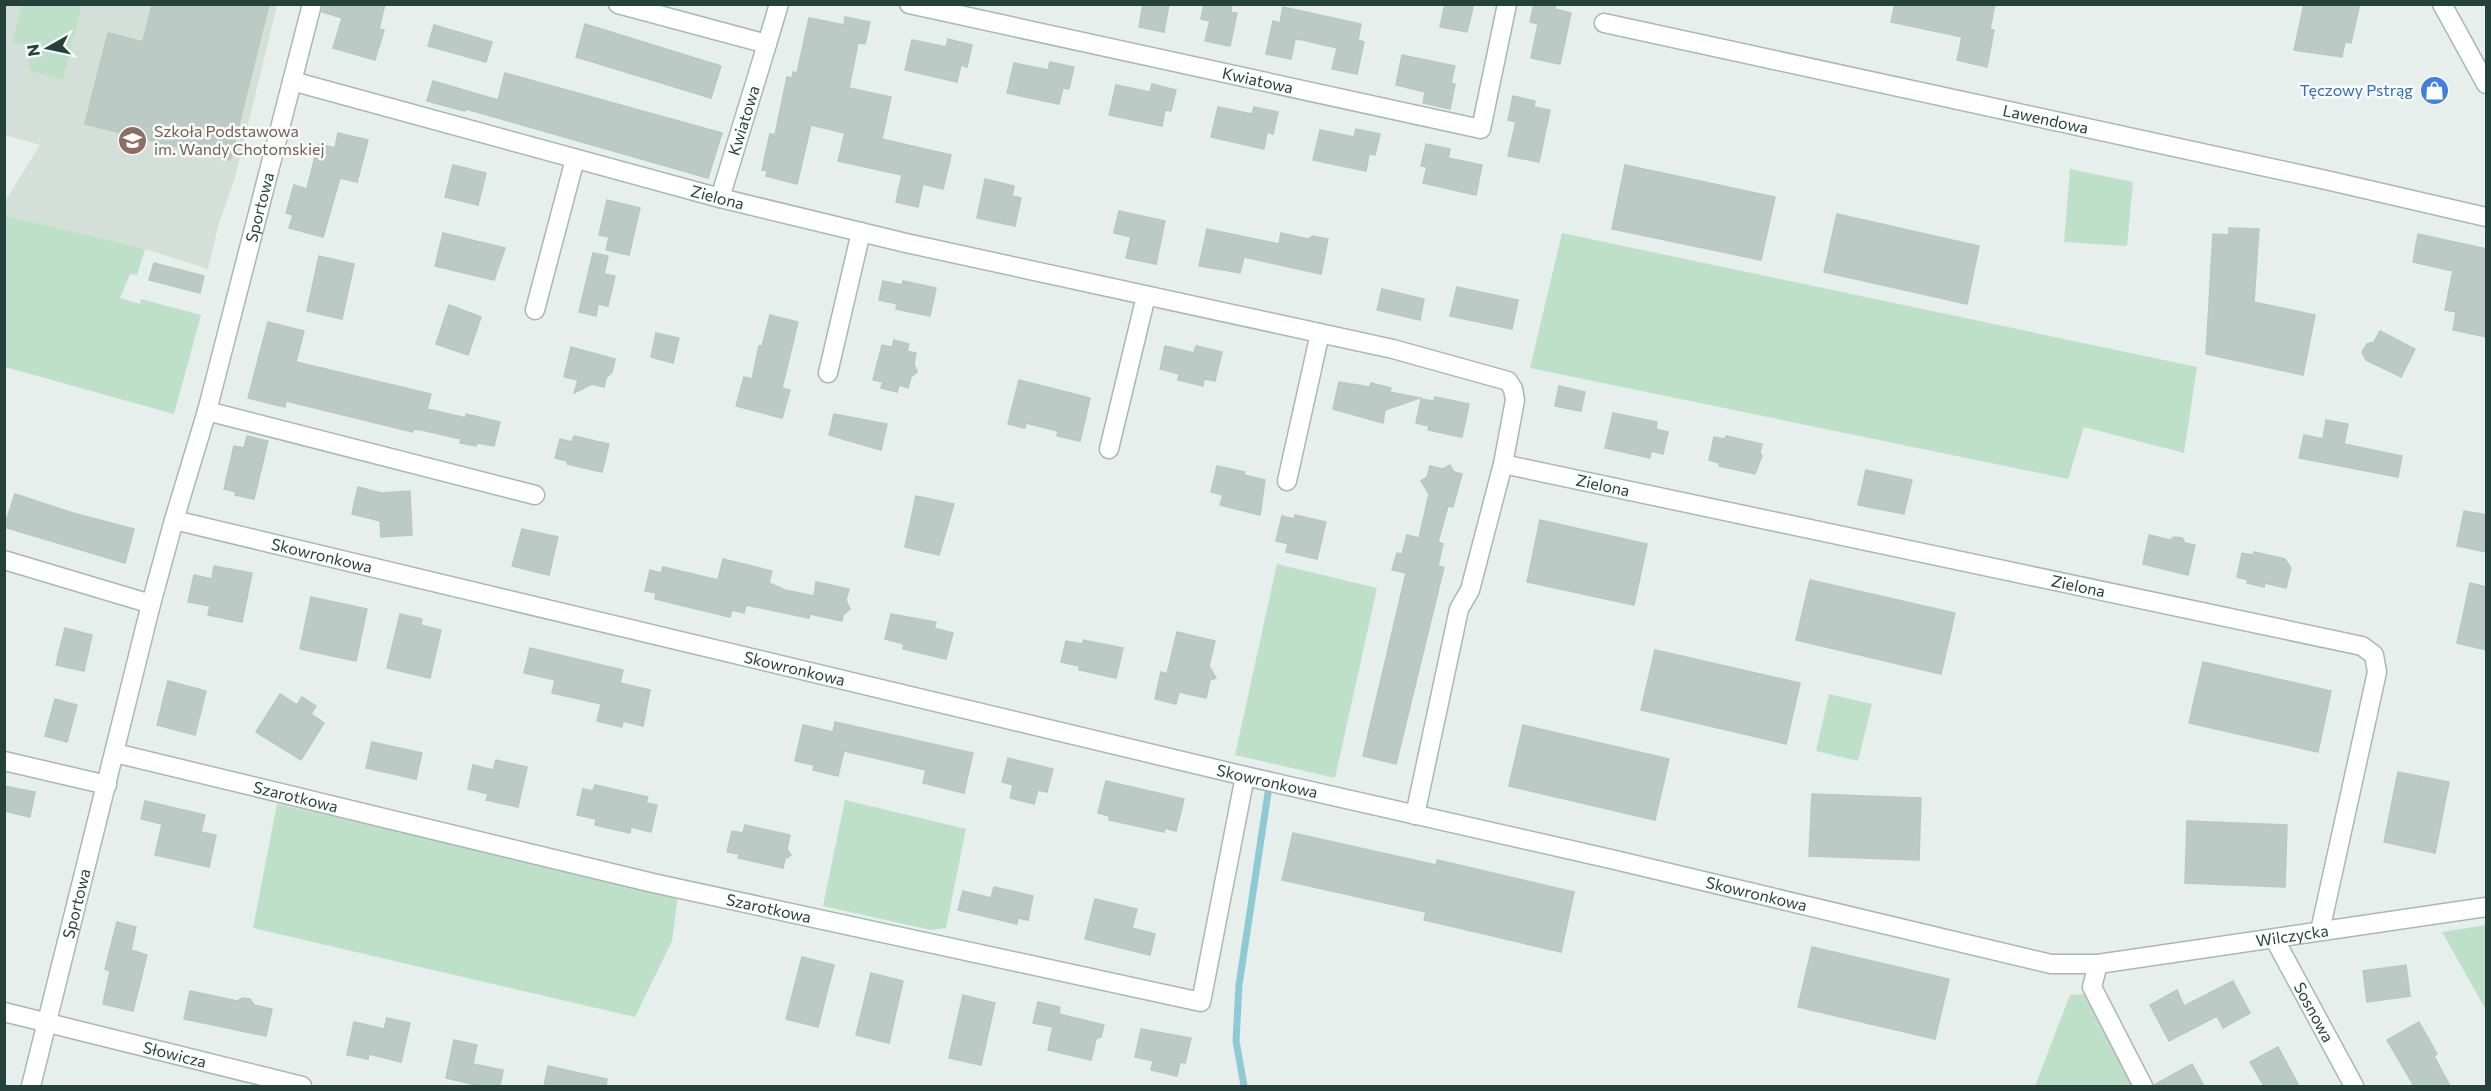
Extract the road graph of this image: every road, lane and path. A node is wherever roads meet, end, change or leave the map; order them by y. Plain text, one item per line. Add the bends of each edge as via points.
1 (312, 4) edge
2 (618, 4) edge
3 (779, 4) edge
4 (909, 4) edge
5 (1507, 4) edge
6 (2442, 4) edge
7 (1604, 23) dead end
8 (767, 44) junction
9 (292, 81) junction
10 (2487, 84) edge
11 (575, 159) junction
12 (720, 198) junction
13 (2487, 217) edge
14 (861, 232) junction
15 (1146, 296) junction
16 (535, 310) dead end
17 (1320, 333) junction
18 (828, 373) dead end
19 (207, 411) junction
20 (1109, 448) dead end
21 (1503, 464) junction
22 (1287, 481) dead end
23 (535, 495) dead end
24 (174, 520) junction
25 (4, 560) edge
26 (152, 604) junction
27 (115, 753) junction
28 (4, 761) edge
29 (1245, 776) junction
30 (107, 784) junction
31 (1415, 814) junction
32 (2487, 907) edge
33 (2320, 931) junction
34 (2275, 940) junction
35 (2098, 964) junction
36 (4, 1012) edge
37 (48, 1023) junction
38 (31, 1086) edge
39 (302, 1086) edge
40 (2143, 1086) edge
41 (2354, 1086) edge

1 - 9 street, Sportowa
2 - 8 street
3 - 8 street, Kwiatowa
4 - 5 street, Kwiatowa via 1481,129
6 - 10 street
7 - 13 street, Lawendowa
8 - 12 street, Kwiatowa
9 - 11 street, Zielona
9 - 19 street, Sportowa
11 - 12 street, Zielona
11 - 16 street
12 - 14 street, Zielona
14 - 15 street, Zielona
14 - 18 street
15 - 17 street, Zielona
15 - 20 street
17 - 21 street, Zielona via 1508,381 1515,400
17 - 22 street
19 - 23 street
19 - 24 street, Sportowa
21 - 31 street, Zielona via 1470,590 1459,609
21 - 33 street, Zielona via 2362,646 2374,656 2377,672
24 - 26 street, Sportowa
24 - 29 street, Skowronkowa
25 - 26 street
26 - 27 street, Sportowa
27 - 29 street, Szarotkowa via 653,883 1201,1002
27 - 30 street, Sportowa
28 - 30 street
29 - 31 street, Skowronkowa
30 - 37 street, Sportowa
31 - 35 street, Skowronkowa via 2051,964
32 - 33 street, Wilczycka
33 - 34 street, Wilczycka
34 - 35 street, Wilczycka
34 - 41 street, Sosnowa
35 - 40 street via 2092,987
36 - 37 street
37 - 38 street, Sportowa
37 - 39 street, Słowicza

